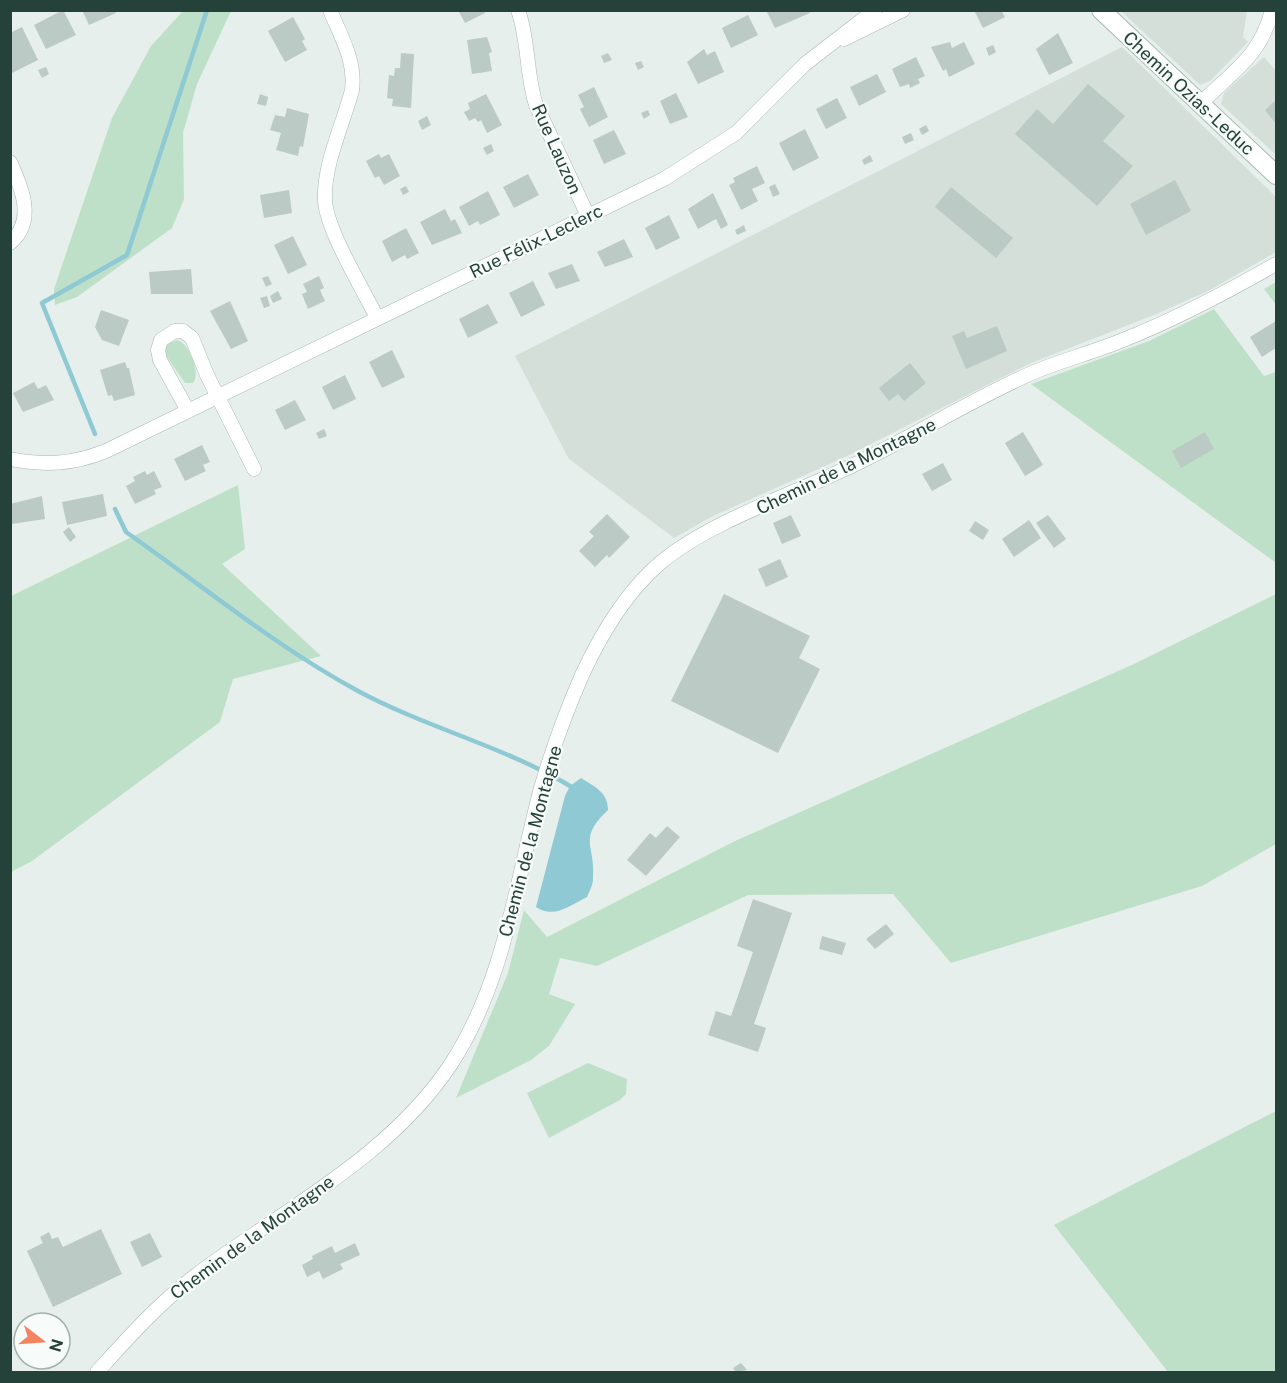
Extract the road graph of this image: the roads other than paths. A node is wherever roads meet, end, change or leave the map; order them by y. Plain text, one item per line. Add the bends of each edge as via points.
1 (330, 10) edge
2 (518, 10) edge
3 (875, 10) edge
4 (903, 10) edge
5 (1101, 10) edge
6 (1272, 10) edge
7 (826, 47) junction
8 (1200, 104) junction
9 (10, 162) edge
10 (1276, 176) edge
11 (588, 216) junction
12 (15, 239) edge
13 (1276, 264) edge
14 (377, 318) junction
15 (218, 396) junction
16 (188, 411) junction
17 (10, 459) edge
18 (254, 469) dead end
19 (97, 1372) edge

1 - 14 street via 350,57 353,77 325,204 334,231
2 - 11 street, Rue Lauzon via 536,105
3 - 7 street, Rue Félix-Leclerc
4 - 7 street, Rue Félix-Leclerc
5 - 8 street, Chemin Ozias-Leduc
6 - 8 street via 1258,47
7 - 11 street, Rue Félix-Leclerc via 725,142 664,179
8 - 10 street, Chemin Ozias-Leduc
9 - 12 street via 25,201 24,220
11 - 14 street, Rue Félix-Leclerc
13 - 19 street, Chemin de la Montagne via 1173,318 1023,378 879,453 710,531 675,552 644,579 607,628 573,696 541,787 493,981 466,1039 437,1083 406,1121 383,1141 177,1290
14 - 15 street, Rue Félix-Leclerc
15 - 16 street, Rue Félix-Leclerc
15 - 16 street via 192,338 179,330 165,334 159,345 160,360
15 - 18 street
16 - 17 street, Rue Félix-Leclerc via 85,459 50,464

